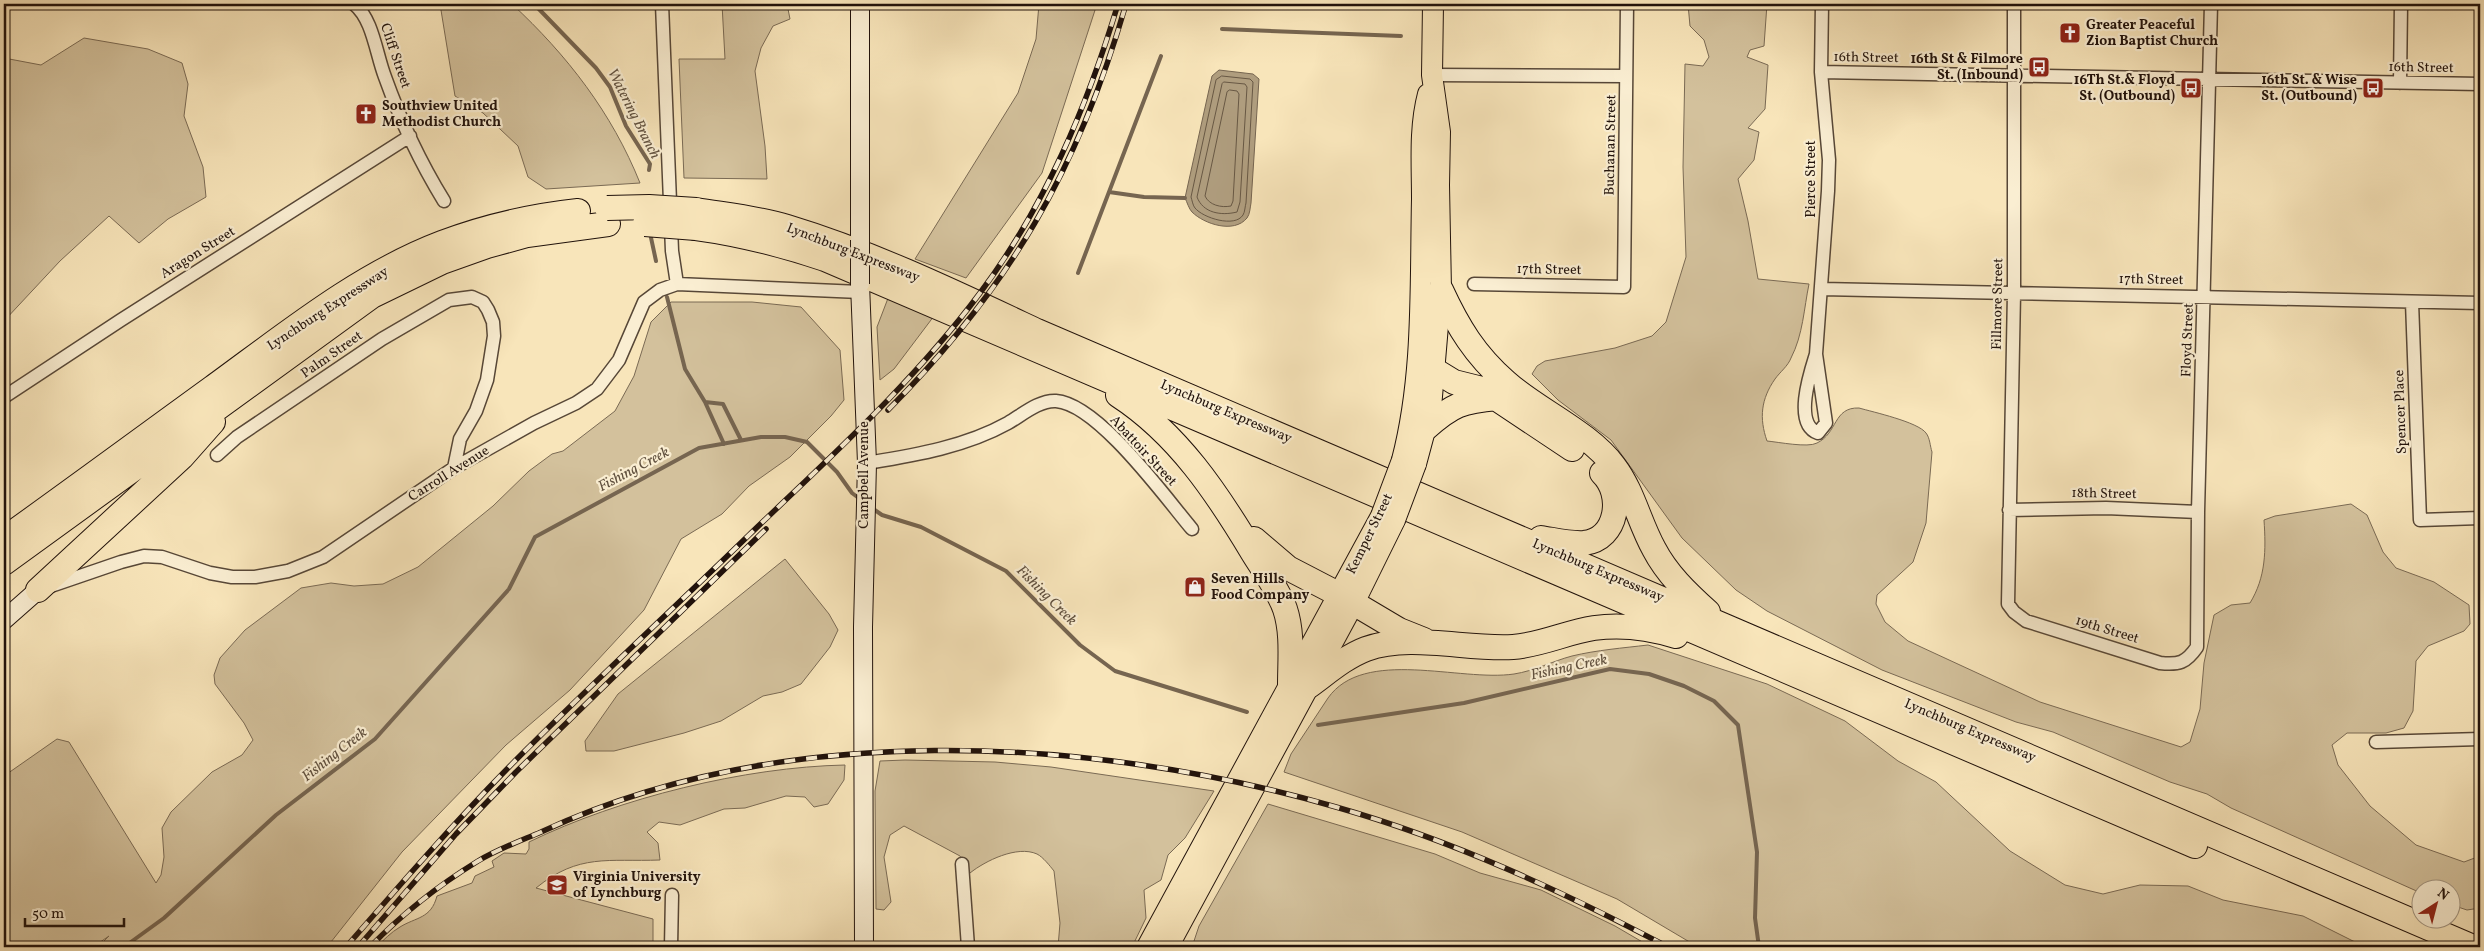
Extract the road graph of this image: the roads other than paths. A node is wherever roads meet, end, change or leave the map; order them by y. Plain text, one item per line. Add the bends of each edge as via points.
1 (354, 4) edge
2 (662, 4) edge
3 (860, 4) edge
4 (1433, 4) edge
5 (1627, 4) edge
6 (1822, 4) edge
7 (2014, 4) edge
8 (2211, 4) edge
9 (2402, 4) edge
10 (1821, 72) junction
11 (1432, 75) junction
12 (1626, 76) junction
13 (2014, 76) junction
14 (2210, 79) junction
15 (2400, 83) junction
16 (2480, 84) edge
17 (410, 136) junction
18 (444, 201) dead end
19 (608, 216) junction
20 (696, 219) junction
21 (677, 284) junction
22 (1474, 284) dead end
23 (1624, 287) joint
24 (860, 288) junction
25 (1822, 289) junction
26 (1441, 290) junction
27 (2014, 293) junction
28 (2205, 296) junction
29 (2412, 302) junction
30 (2480, 303) edge
31 (1816, 354) junction
32 (1071, 364) junction
33 (1427, 370) junction
34 (247, 385) junction
35 (1502, 391) junction
36 (4, 397) edge
37 (1426, 428) junction
38 (217, 455) dead end
39 (1409, 462) junction
40 (867, 463) junction
41 (454, 468) junction
42 (2009, 510) junction
43 (2198, 512) junction
44 (2480, 518) edge
45 (1234, 521) junction
46 (1192, 529) dead end
47 (1508, 533) junction
48 (4, 539) edge
49 (4, 563) edge
50 (38, 590) junction
51 (1347, 599) junction
52 (2008, 604) joint
53 (4, 620) edge
54 (1725, 626) junction
55 (1434, 643) junction
56 (2197, 647) joint
57 (1774, 665) junction
58 (1299, 686) junction
59 (2480, 739) edge
60 (2376, 742) dead end
61 (962, 864) dead end
62 (672, 895) dead end
63 (2412, 921) edge
64 (2429, 928) edge
65 (2433, 928) edge
66 (1155, 942) edge
67 (2480, 943) edge
68 (671, 947) edge
69 (864, 947) edge
70 (968, 947) edge
71 (1168, 947) edge
72 (2432, 947) edge
73 (2473, 947) edge

1 - 17 street, Cliff Street via 363,11
2 - 21 street via 672,251
3 - 24 main road, Campbell Avenue, bridge
4 - 11 main road, Kemper Street
5 - 12 street, Buchanan Street
6 - 10 street, Pierce Street
7 - 13 street, Fillmore Street
8 - 14 street, Floyd Street
9 - 15 street
10 - 13 street, 16th Street
10 - 25 street, Pierce Street via 1829,160
11 - 12 street
11 - 26 main road, Kemper Street via 1440,132
11 - 33 main road, Kemper Street via 1422,131
12 - 23 street, Buchanan Street
13 - 14 street, 16th Street
13 - 27 street, Fillmore Street
14 - 15 street, 16th Street
14 - 28 street, Floyd Street
15 - 16 street, 16th Street
17 - 18 street, Cliff Street
17 - 36 street, Aragon Street
19 - 20 highway, Lynchburg Expressway, bridge via 654,223
19 - 34 highway, Lynchburg Expressway via 527,235 442,262 372,296
19 - 48 highway, Lynchburg Expressway via 534,216 492,226 441,243 374,276 302,323
20 - 32 highway, Lynchburg Expressway via 825,259
20 - 47 highway, Lynchburg Expressway via 785,226 833,243
21 - 24 street, Carroll Avenue
21 - 41 street, Carroll Avenue via 660,290 644,302 619,360 597,389 576,404 534,423
22 - 23 street, 17th Street
24 - 40 main road, Campbell Avenue
25 - 27 street, 17th Street
25 - 31 street, Pierce Street
26 - 33 main road, Kemper Street
26 - 35 highway via 1464,337
27 - 28 street, 17th Street
27 - 42 street, Fillmore Street
28 - 29 street, 17th Street
28 - 43 street, Floyd Street
29 - 30 street, 17th Street
29 - 44 street, Spencer Place via 2420,520
31 - 31 street, Pierce Street via 1826,423 1818,433 1807,425 1806,413 1806,386
32 - 45 highway via 1153,420 1202,474
32 - 57 highway, Lynchburg Expressway
33 - 35 highway via 1462,370
33 - 37 main road, Kemper Street
33 - 39 main road, Kemper Street via 1408,437
34 - 49 highway, Lynchburg Expressway
34 - 50 highway via 182,456
35 - 37 highway via 1448,409
35 - 47 highway via 1605,476 1616,509 1608,529 1599,538 1584,543
35 - 54 highway via 1595,448 1613,465 1628,488 1665,568 1684,590
37 - 39 main road, Kemper Street
38 - 41 street, Palm Street via 237,437 382,339 449,300 472,297 483,302 488,310 494,336 487,380 476,411 460,439
39 - 51 main road, Kemper Street, bridge via 1388,518
40 - 46 street, Abattoir Street via 962,443 1003,426 1042,402 1056,401 1070,404 1085,413 1112,436
40 - 69 main road, Campbell Avenue via 863,627
41 - 50 street, Carroll Avenue via 323,557 288,571 232,577 162,557 144,556
42 - 43 street, 18th Street via 2106,508
42 - 52 street, Fillmore Street
43 - 56 street, Floyd Street
45 - 51 highway via 1288,568
45 - 58 highway via 1285,610
47 - 54 highway, Lynchburg Expressway
50 - 53 main road, Carroll Avenue
51 - 55 highway via 1400,630
51 - 58 main road, Kemper Street
52 - 56 street, 19th Street via 2026,621 2160,663 2175,664 2190,658
54 - 63 highway, Lynchburg Expressway
55 - 57 highway via 1514,647 1594,628 1624,626 1656,630
55 - 58 highway via 1389,644 1366,649
57 - 72 highway, Lynchburg Expressway
58 - 66 main road, Kemper Street
58 - 71 main road, Kemper Street
59 - 60 street
61 - 70 street
62 - 68 street
64 - 73 highway, Lynchburg Expressway
65 - 67 highway

